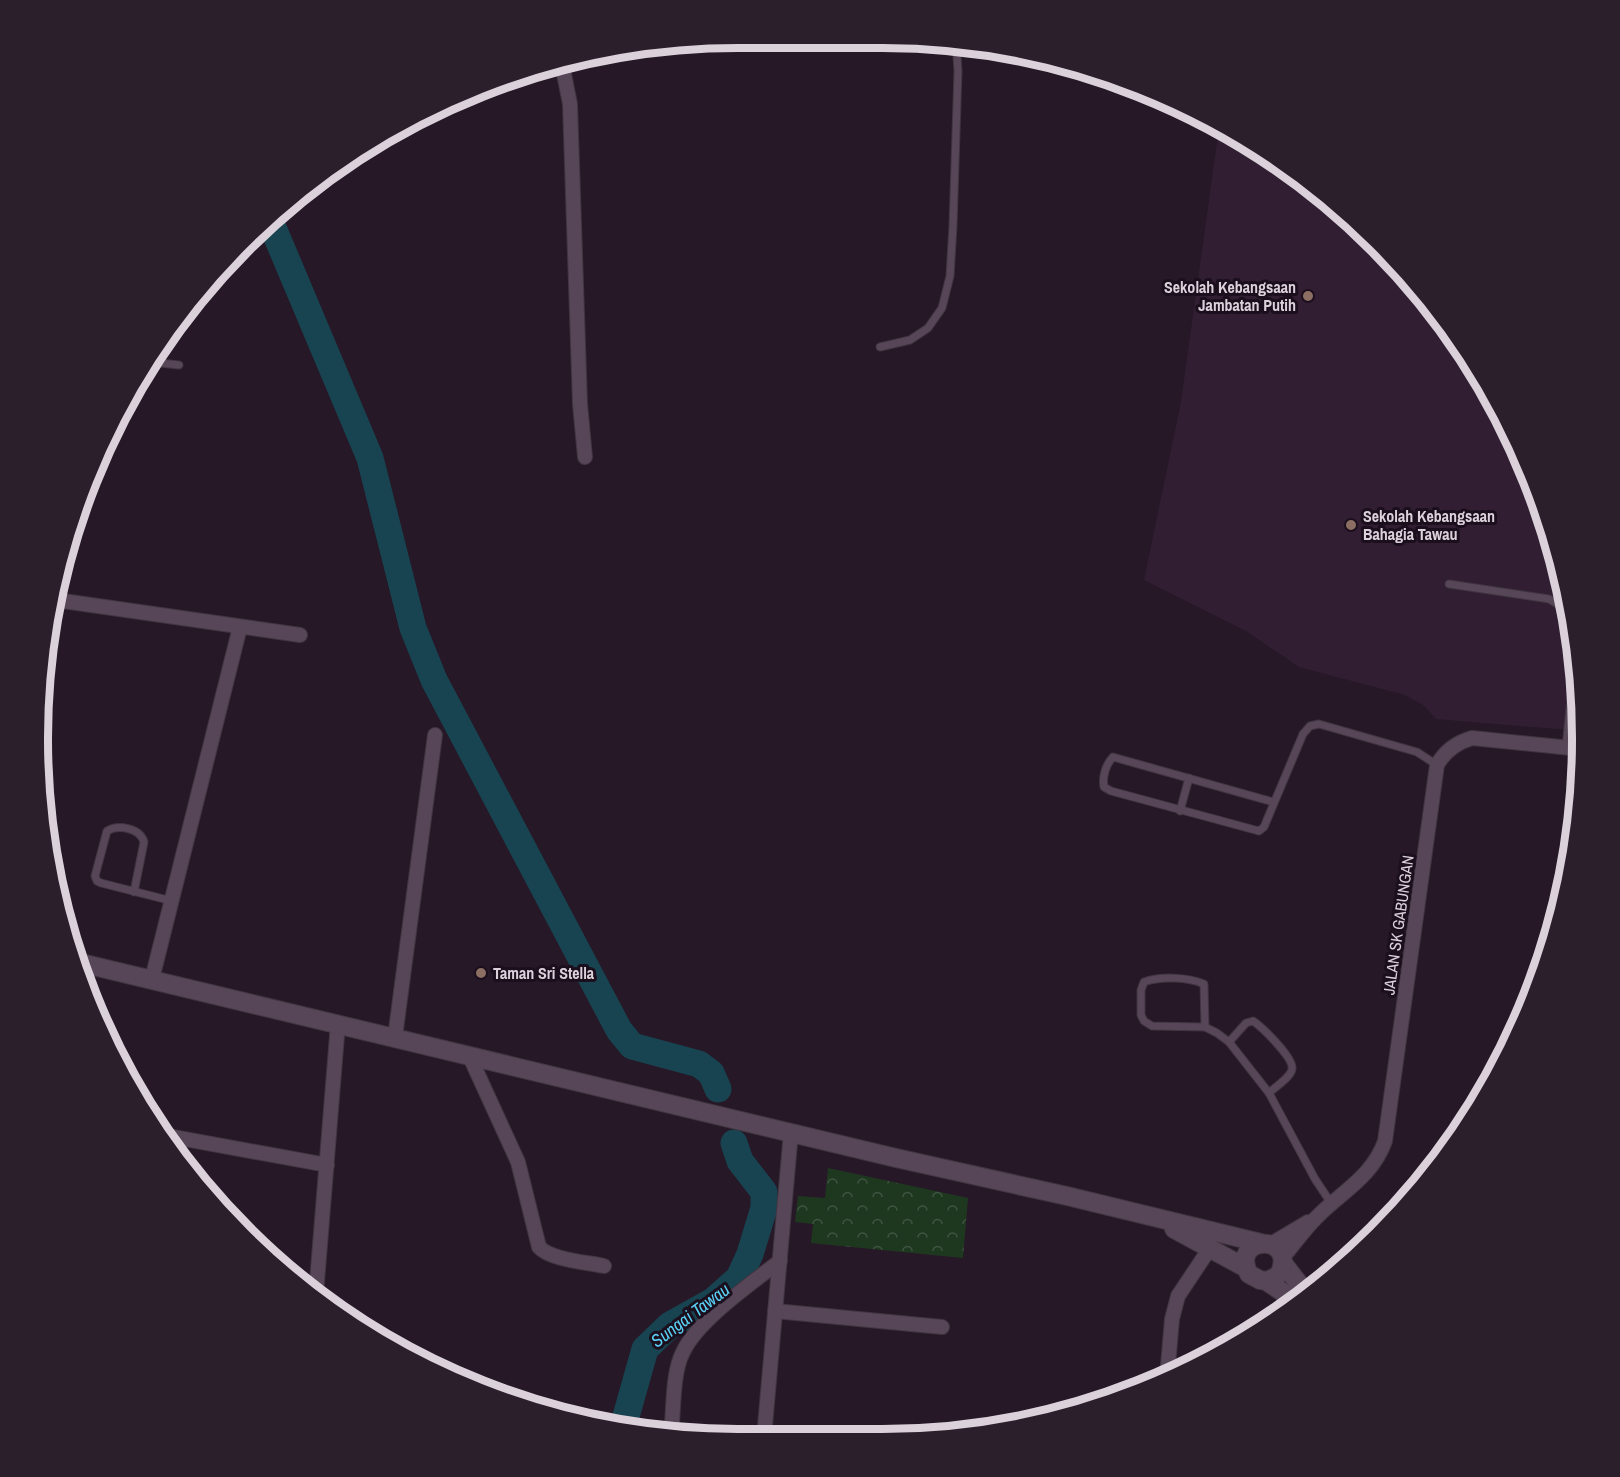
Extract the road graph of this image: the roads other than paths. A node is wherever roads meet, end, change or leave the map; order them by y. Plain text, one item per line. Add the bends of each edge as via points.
1 (957, 52) edge
2 (563, 71) edge
3 (880, 347) dead end
4 (159, 363) edge
5 (179, 365) dead end
6 (585, 457) dead end
7 (1449, 584) dead end
8 (62, 601) edge
9 (1559, 605) edge
10 (240, 627) junction
11 (300, 635) dead end
12 (1571, 697) edge
13 (435, 735) dead end
14 (1566, 747) junction
15 (1572, 748) edge
16 (1439, 763) junction
17 (1189, 778) junction
18 (1273, 802) junction
19 (1180, 811) junction
20 (134, 892) junction
21 (172, 901) junction
22 (87, 964) edge
23 (152, 979) junction
24 (338, 1023) junction
25 (1205, 1027) junction
26 (395, 1037) junction
27 (1229, 1042) junction
28 (469, 1055) junction
29 (1269, 1093) junction
30 (791, 1132) junction
31 (175, 1137) edge
32 (327, 1165) junction
33 (1331, 1203) junction
34 (1143, 1214) junction
35 (1210, 1248) junction
36 (1275, 1252) junction
37 (780, 1261) junction
38 (604, 1266) dead end
39 (1246, 1268) junction
40 (1266, 1281) junction
41 (317, 1285) edge
42 (1301, 1287) edge
43 (1288, 1296) edge
44 (775, 1311) junction
45 (942, 1327) dead end
46 (1169, 1366) edge
47 (672, 1426) edge
48 (766, 1429) edge

1 - 3 lane via 953,226 950,276 942,308 928,328 910,340
2 - 6 street via 570,104
4 - 5 lane
7 - 9 lane via 1549,599
8 - 10 street
10 - 11 street
10 - 21 street
12 - 14 lane
13 - 26 street
14 - 15 street
14 - 16 street via 1472,738 1459,741
16 - 18 lane via 1417,752 1319,724 1310,726
16 - 33 street, JALAN SK GABUNGAN via 1385,1141 1369,1170
17 - 18 lane
17 - 19 lane
17 - 19 lane via 1113,757 1108,762 1104,787
18 - 19 lane via 1259,831
20 - 20 lane via 97,881 95,876 107,831 116,827 138,832 144,842
20 - 21 lane
21 - 23 street
22 - 23 street
23 - 24 street
24 - 26 street
24 - 32 street
25 - 25 lane via 1152,1026 1144,1021 1144,982 1194,979 1204,984
25 - 27 lane
26 - 28 street
27 - 29 lane
27 - 29 lane via 1246,1023 1253,1021 1289,1058 1292,1072
28 - 30 street
28 - 38 street via 518,1162 539,1247 554,1256
29 - 33 lane
30 - 34 street
30 - 37 street
31 - 32 street
32 - 41 street
33 - 36 street, JALAN SK GABUNGAN
34 - 35 street
34 - 36 street
35 - 39 street
35 - 46 street via 1179,1296 1172,1319
36 - 39 street via 1254,1246 1245,1260
36 - 40 street via 1277,1276
36 - 42 street
37 - 44 street
37 - 47 street via 711,1317 683,1351
39 - 40 street via 1254,1278
40 - 43 street
44 - 45 street
44 - 48 street

